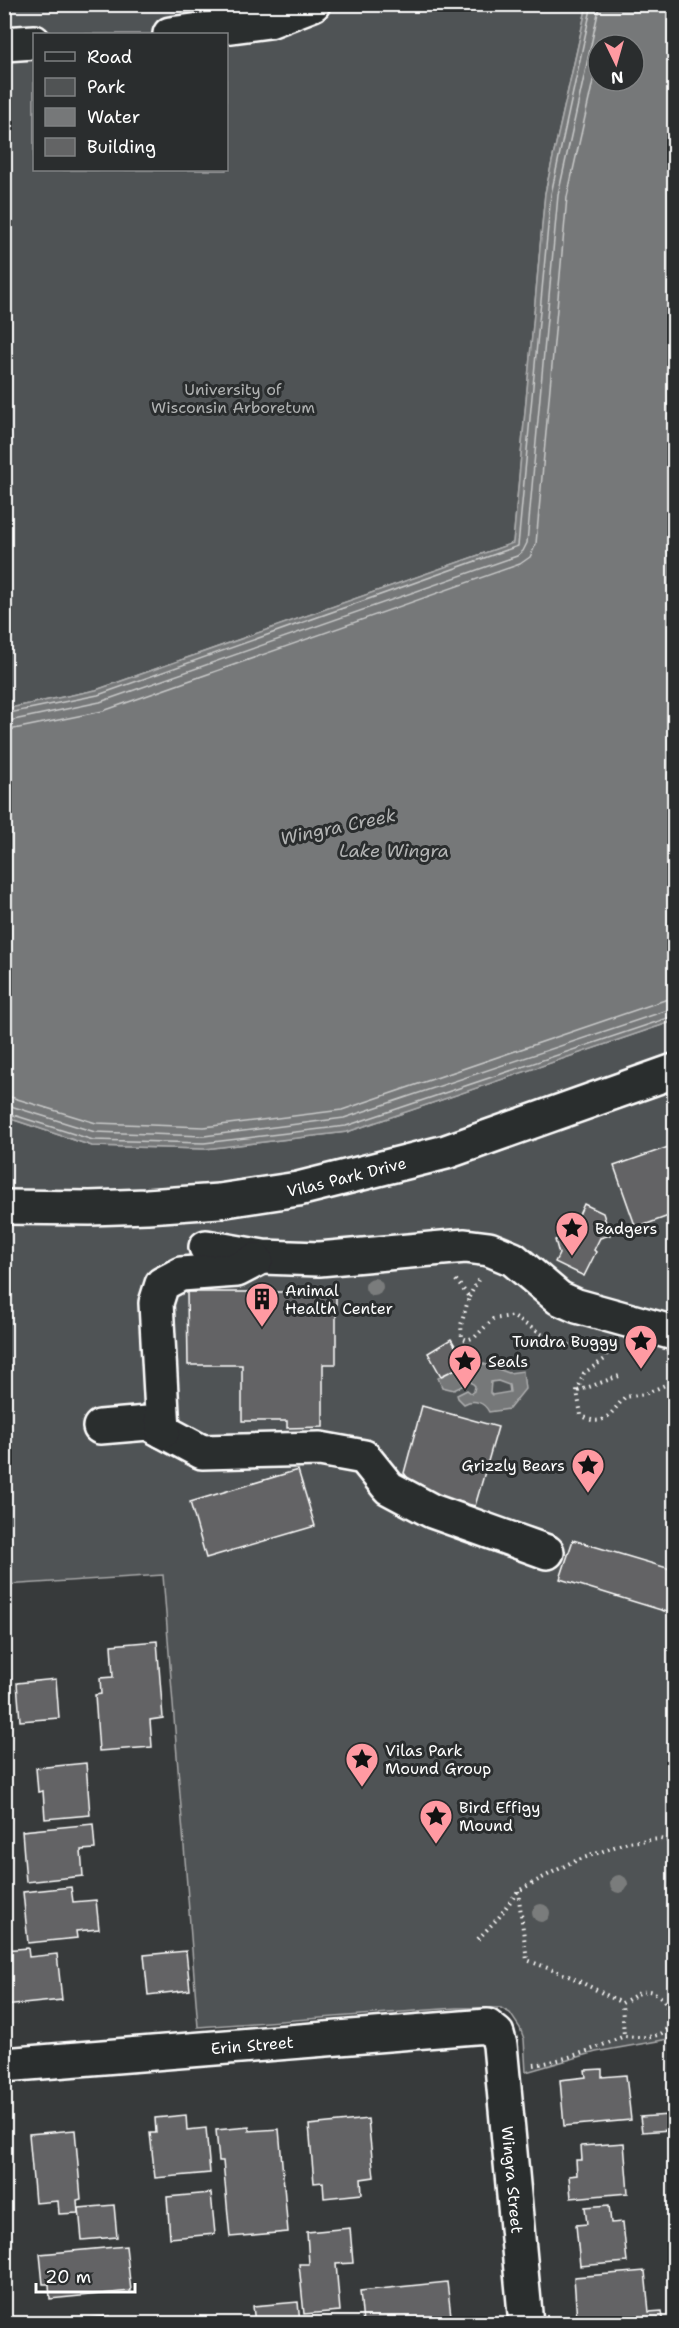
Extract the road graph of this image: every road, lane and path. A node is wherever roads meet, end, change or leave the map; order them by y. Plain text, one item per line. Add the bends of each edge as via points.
1 (313, 4) edge
2 (178, 33) edge
3 (33, 42) edge
4 (4, 44) edge
5 (675, 1071) edge
6 (4, 1207) edge
7 (206, 1247) dead end
8 (431, 1248) junction
9 (263, 1257) junction
10 (675, 1333) edge
11 (589, 1346) dead end
12 (599, 1346) dead end
13 (620, 1376) dead end
14 (675, 1381) edge
15 (577, 1391) junction
16 (100, 1427) dead end
17 (163, 1431) junction
18 (547, 1552) dead end
19 (675, 1842) edge
20 (518, 1890) junction
21 (478, 1939) dead end
22 (622, 2003) junction
23 (497, 2034) joint
24 (624, 2036) junction
25 (4, 2065) edge
26 (526, 2067) dead end
27 (526, 2324) edge

1 - 2 street via 269,21
3 - 4 street
5 - 6 street, Vilas Park Drive via 446,1152 298,1189 159,1205
7 - 9 street
8 - 9 street via 319,1259
8 - 10 street via 489,1249 513,1259 559,1298
8 - 11 path via 469,1296 461,1325 462,1338 475,1337 493,1319 512,1316 558,1344
9 - 17 street via 237,1270 181,1274 162,1284 156,1304
12 - 15 path via 607,1352 605,1359 584,1372
13 - 15 path
14 - 15 path via 645,1394 625,1397 610,1417 597,1420 581,1415
16 - 17 street via 148,1423
17 - 18 street via 202,1452 320,1449 364,1457 388,1488 432,1510
19 - 20 path via 644,1840 609,1848
20 - 21 path
20 - 22 path via 527,1960
22 - 24 path
22 - 24 path via 649,1990 663,1996 670,2010 665,2031 651,2036
23 - 25 street, Erin Street via 487,2026 479,2026
23 - 27 street, Wingra Street
24 - 26 path via 554,2062

